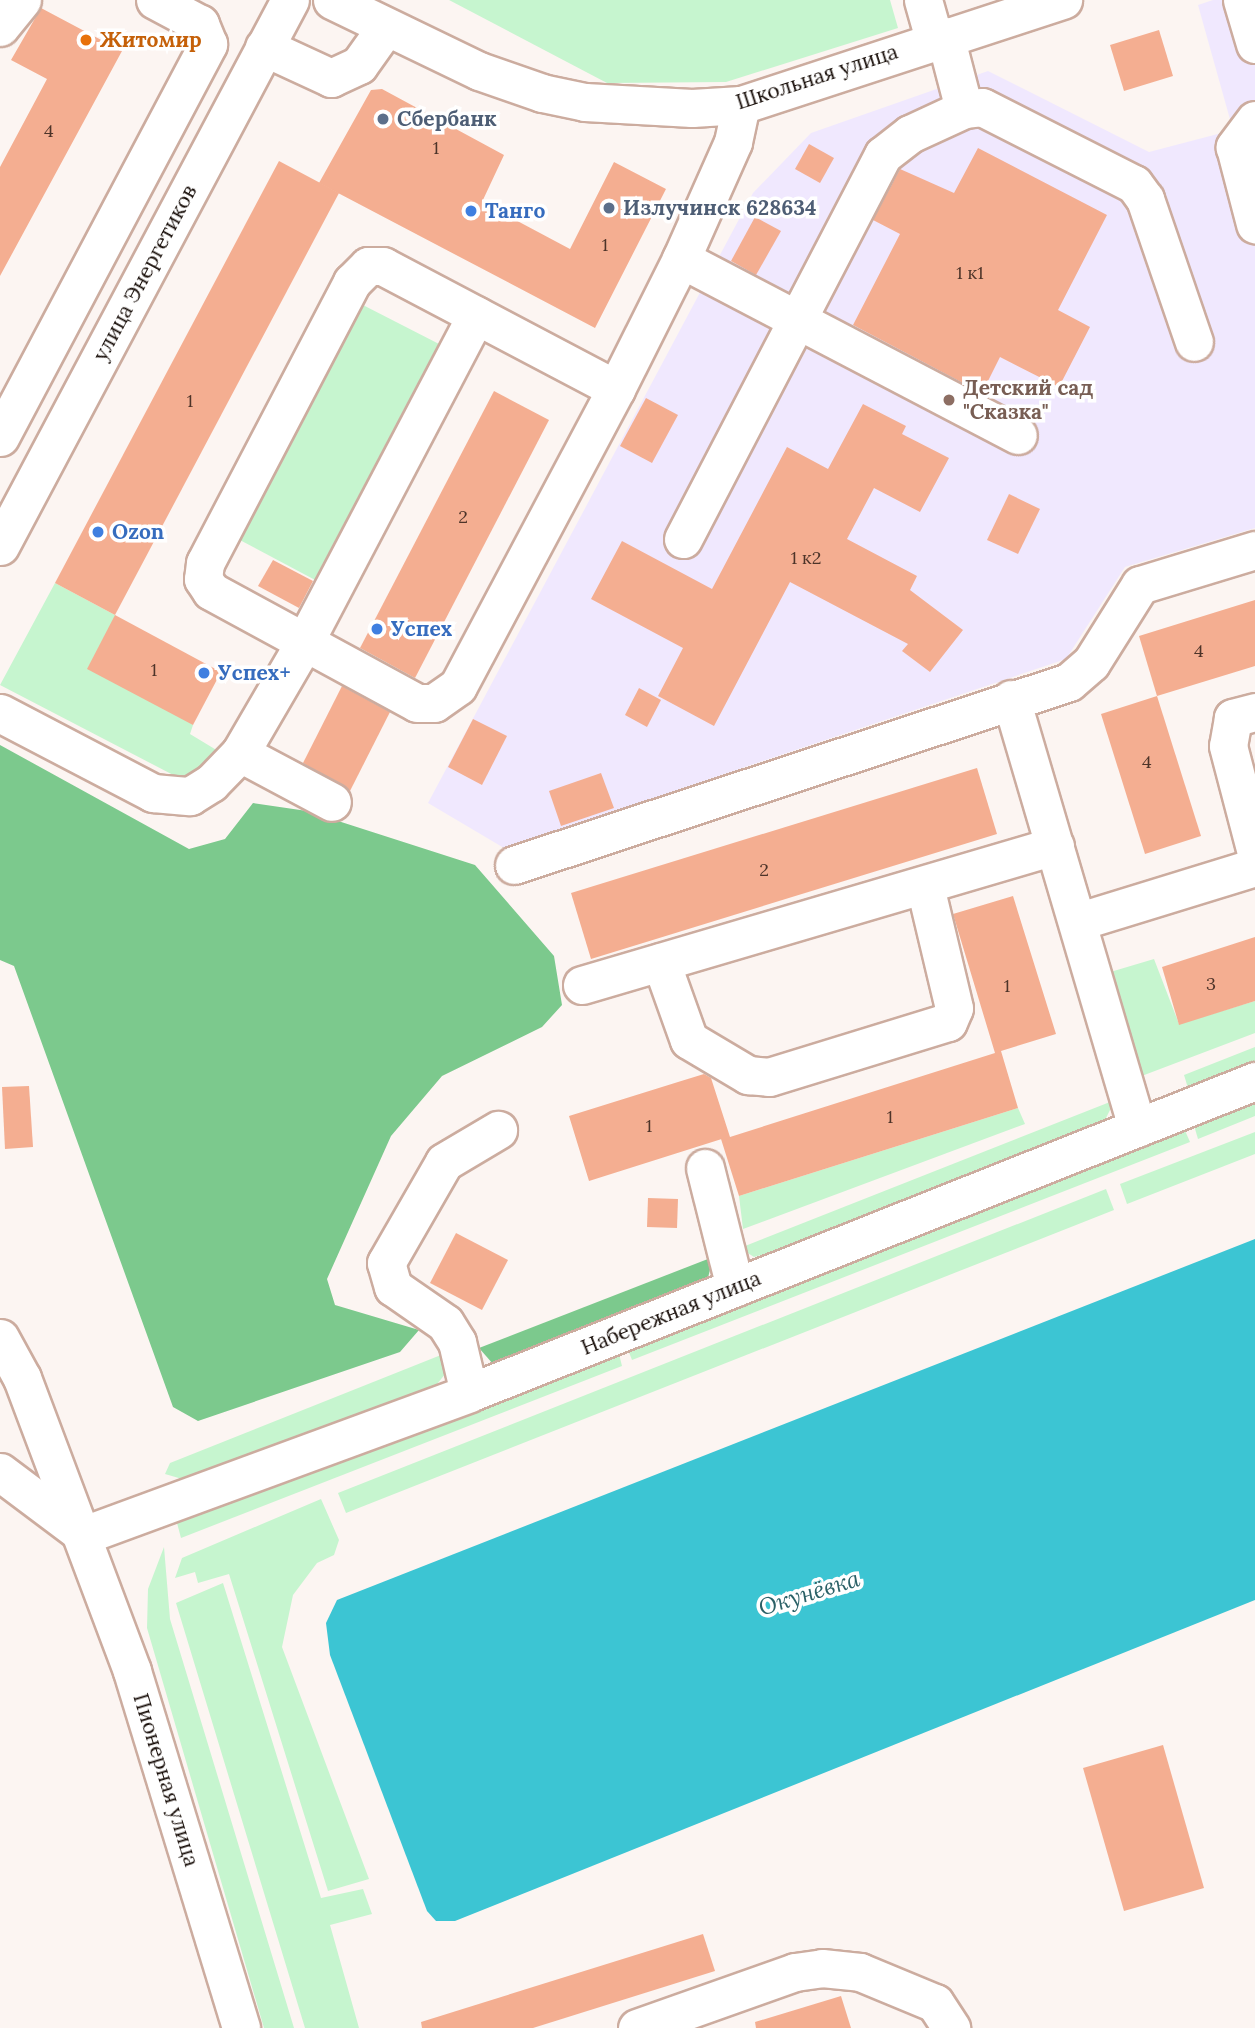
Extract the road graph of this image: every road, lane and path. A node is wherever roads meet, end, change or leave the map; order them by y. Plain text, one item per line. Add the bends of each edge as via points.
1 (22, 0) edge
2 (155, 0) edge
3 (290, 0) edge
4 (332, 0) edge
5 (923, 0) edge
6 (1063, 0) edge
7 (1242, 0) edge
8 (0, 27) edge
9 (386, 27) junction
10 (940, 38) junction
11 (1255, 44) edge
12 (264, 47) junction
13 (741, 105) junction
14 (964, 108) junction
15 (1255, 120) edge
16 (1255, 224) edge
17 (681, 259) junction
18 (476, 315) junction
19 (797, 320) junction
20 (1194, 342) dead end
21 (616, 389) junction
22 (1018, 435) dead end
23 (0, 437) edge
24 (3, 535) edge
25 (683, 539) dead end
26 (1255, 550) edge
27 (304, 643) junction
28 (1011, 699) junction
29 (1255, 712) edge
30 (0, 713) edge
31 (240, 753) junction
32 (332, 802) dead end
33 (1055, 846) junction
34 (1255, 849) edge
35 (514, 865) dead end
36 (1255, 867) edge
37 (925, 886) junction
38 (1080, 921) junction
39 (661, 962) junction
40 (582, 985) dead end
41 (1255, 1081) edge
42 (1137, 1128) junction
43 (498, 1130) dead end
44 (705, 1168) dead end
45 (735, 1287) junction
46 (0, 1338) edge
47 (469, 1393) junction
48 (0, 1472) edge
49 (84, 1535) junction
50 (241, 2028) edge
51 (637, 2028) edge
52 (951, 2028) edge

1 - 8 street
2 - 23 street via 200,24 208,44
3 - 12 street, улица Энергетиков
4 - 9 street, Школьная улица
5 - 10 street
6 - 10 street, Школьная улица
7 - 11 street
9 - 12 street via 359,65 331,78
9 - 13 street, Школьная улица via 479,71 542,93 647,107
10 - 13 street, Школьная улица
10 - 14 street
12 - 24 street, улица Энергетиков
13 - 17 street via 733,142
14 - 19 street via 910,134 883,155
14 - 20 street via 982,107 1134,184 1145,199
15 - 16 street via 1235,146
17 - 19 street
17 - 21 street
18 - 21 street
18 - 27 street
18 - 27 street via 383,266 368,267 352,282 205,563 203,579 211,591
19 - 22 street
19 - 25 street
21 - 27 street via 458,686 434,703 417,704
26 - 28 street via 1140,584 1091,663 1069,682
27 - 31 street
28 - 33 street
28 - 35 street
29 - 34 street via 1233,718 1228,746
30 - 31 street via 153,793 190,796
31 - 32 street
33 - 37 street
33 - 38 street
36 - 38 street
37 - 39 street
37 - 39 street via 954,1007 948,1023 769,1077 748,1075 689,1040
38 - 42 street
39 - 40 street
41 - 42 street, Набережная улица
42 - 45 street, Набережная улица
43 - 47 street via 444,1163 386,1263 393,1287 444,1323 457,1342
44 - 45 street
45 - 47 street, Набережная улица
46 - 49 street, Пионерная улица via 22,1378
47 - 49 street, Набережная улица
48 - 49 street
49 - 50 street, Пионерная улица via 160,1755
51 - 52 street via 795,1972 822,1968 859,1972 935,2003

